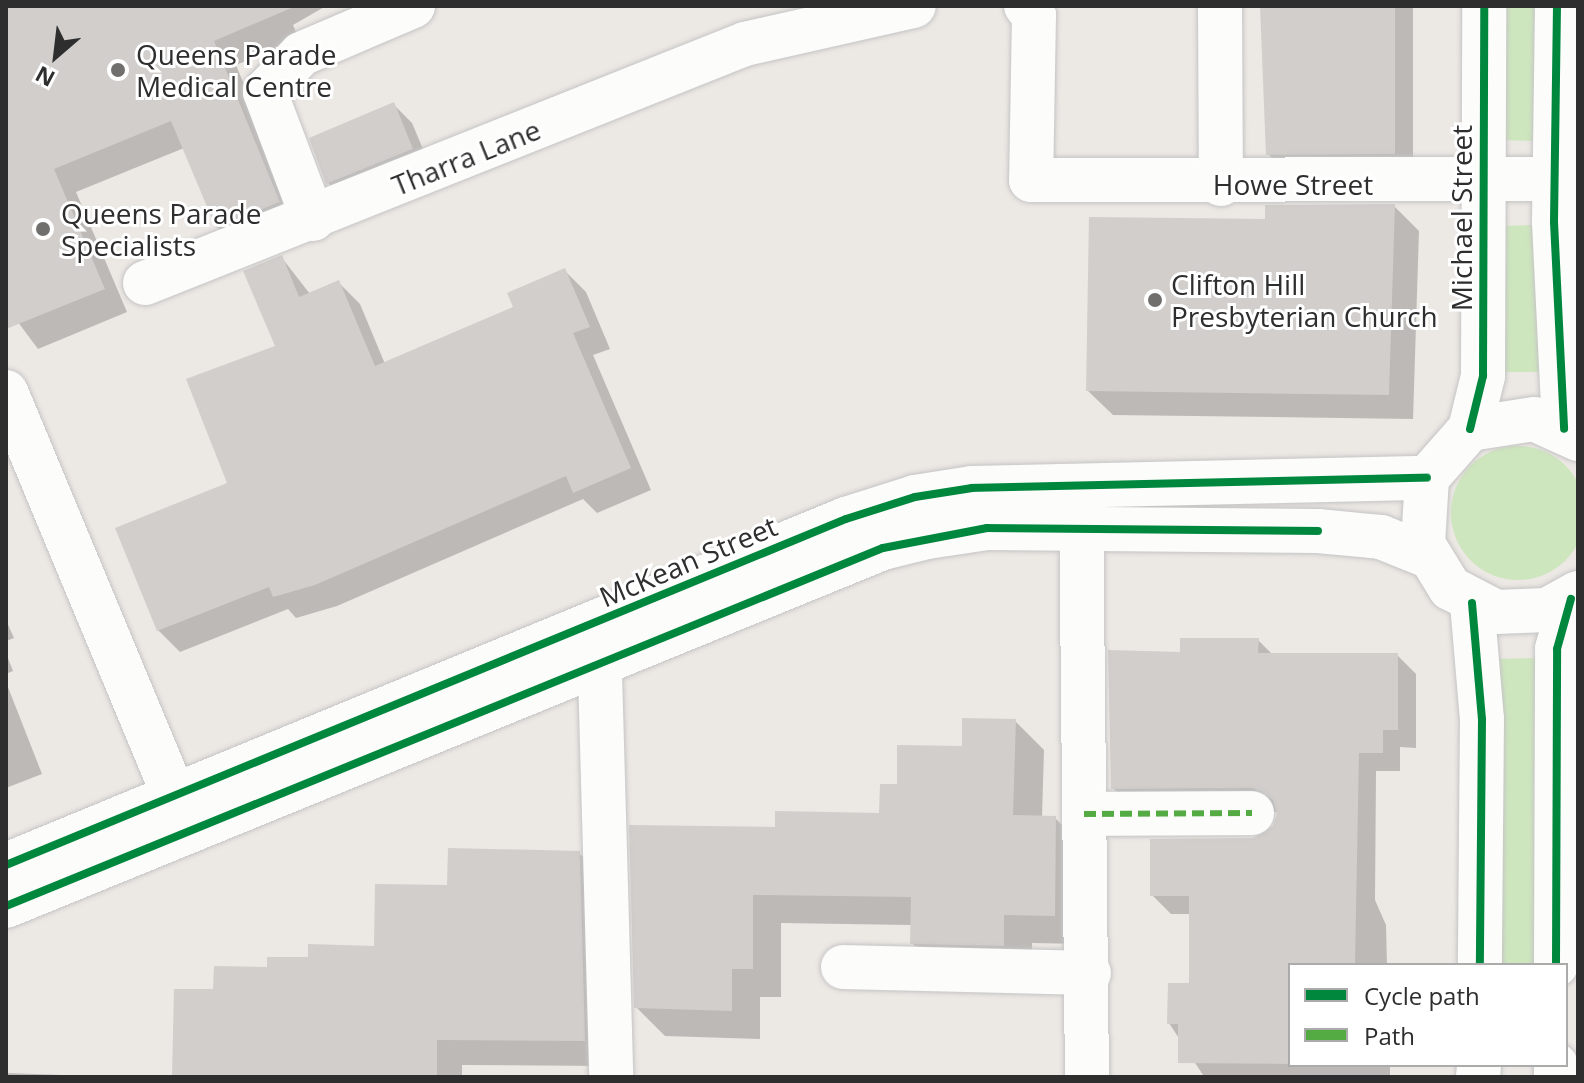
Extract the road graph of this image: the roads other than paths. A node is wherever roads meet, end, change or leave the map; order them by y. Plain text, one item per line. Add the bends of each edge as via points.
1 (413, 6) edge
2 (914, 6) edge
3 (1026, 6) edge
4 (1220, 6) edge
5 (1484, 6) edge
6 (1557, 6) edge
7 (1483, 178) junction
8 (1555, 179) junction
9 (1221, 184) junction
10 (313, 219) junction
11 (145, 283) dead end
12 (6, 392) edge
13 (1470, 429) junction
14 (1571, 434) edge
15 (1427, 478) junction
16 (1272, 484) junction
17 (1170, 486) junction
18 (1081, 509) junction
19 (1169, 529) junction
20 (1273, 530) junction
21 (1428, 556) junction
22 (1575, 596) edge
23 (1472, 603) junction
24 (600, 644) junction
25 (1252, 813) dead end
26 (1084, 814) junction
27 (182, 816) junction
28 (6, 865) edge
29 (6, 906) edge
30 (1480, 963) edge
31 (1556, 963) edge
32 (843, 967) dead end
33 (1089, 973) junction
34 (611, 1077) edge
35 (1087, 1077) edge

1 - 10 street via 301,54 265,92
2 - 10 street, Tharra Lane via 745,44
3 - 9 street, Howe Street via 1034,15 1031,180
4 - 9 street
5 - 7 street, Michael Street
6 - 8 street
7 - 8 street, Howe Street
7 - 9 street, Howe Street
7 - 13 street, Michael Street via 1483,376
8 - 14 street
10 - 11 street, Tharra Lane
12 - 27 street
13 - 14 street via 1501,418
13 - 15 street
15 - 16 street, McKean Street
15 - 21 street
16 - 17 street, McKean Street
16 - 20 street
17 - 18 street, McKean Street
17 - 19 street
18 - 19 street, McKean Street
18 - 24 street, McKean Street via 972,488 921,517 808,557
18 - 26 street
19 - 20 street, McKean Street
20 - 21 street, McKean Street via 1381,537
21 - 23 street
22 - 23 street via 1522,614
22 - 31 street via 1557,649
23 - 30 street via 1482,705
24 - 27 street, McKean Street
24 - 34 street
25 - 26 street
26 - 33 street
27 - 28 street, McKean Street
27 - 29 street, McKean Street
32 - 33 street
33 - 35 street

